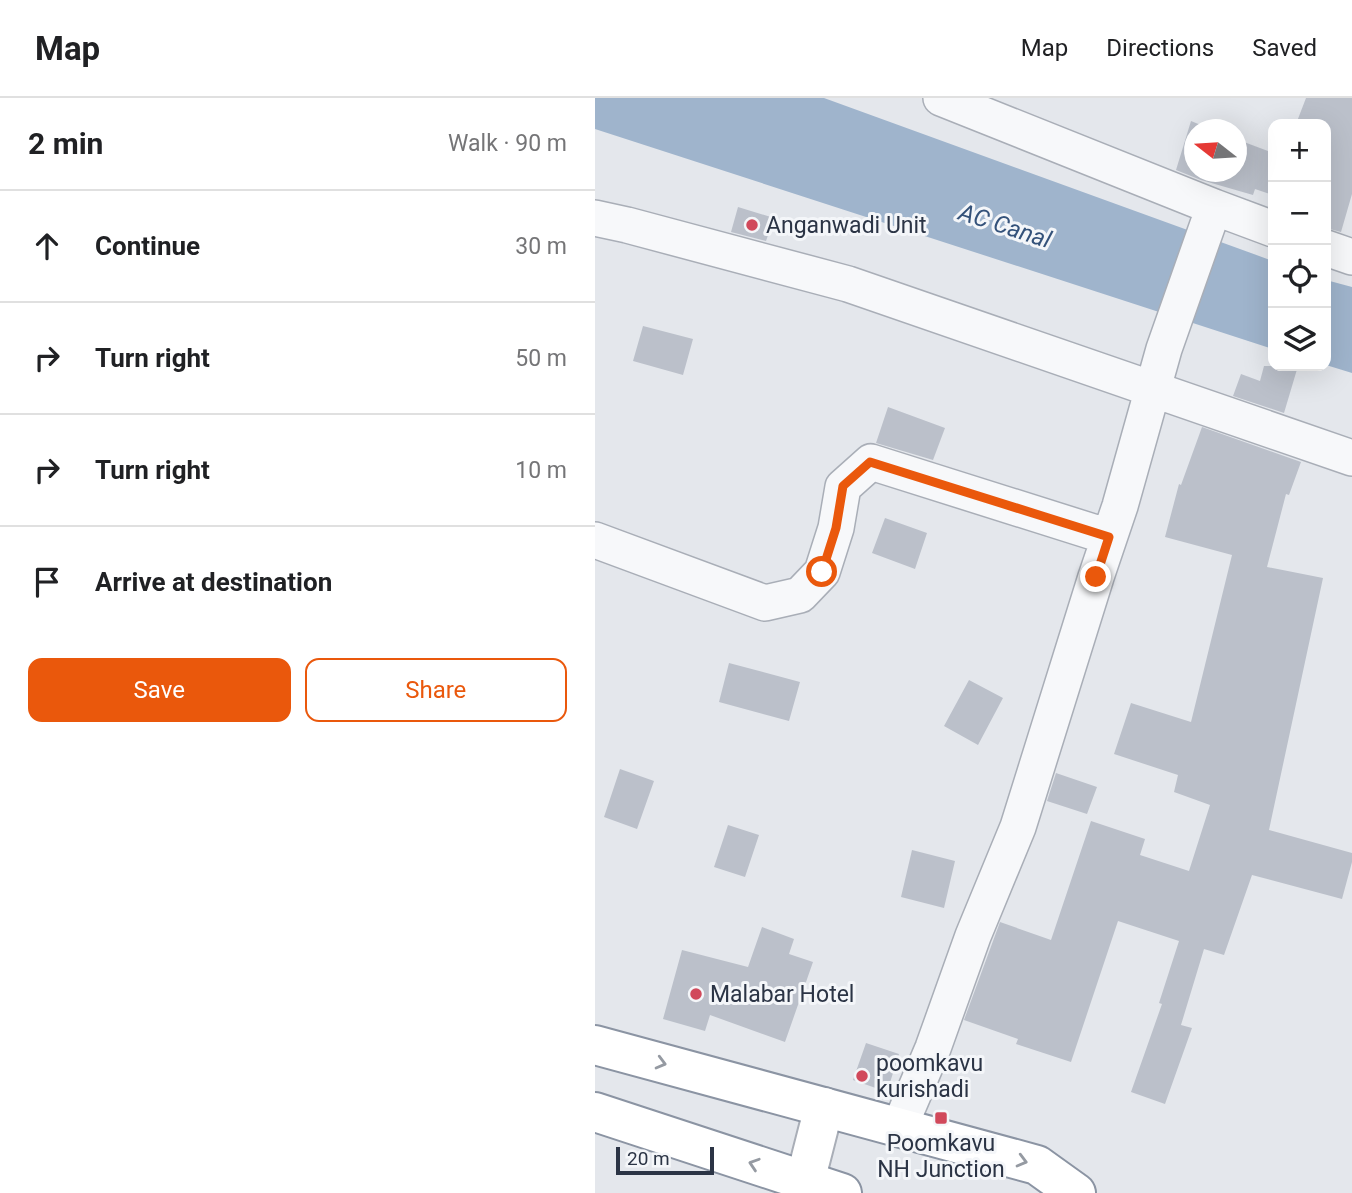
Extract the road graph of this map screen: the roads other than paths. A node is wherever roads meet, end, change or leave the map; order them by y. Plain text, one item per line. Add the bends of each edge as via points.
1 (941, 98) edge
2 (1211, 216) junction
3 (595, 218) edge
4 (1268, 228) edge
5 (1331, 249) edge
6 (1352, 257) edge
7 (1151, 388) junction
8 (1352, 458) edge
9 (1109, 537) junction
10 (595, 540) edge
11 (595, 1045) edge
12 (824, 1107) junction
13 (595, 1112) edge
14 (899, 1128) junction
15 (803, 1187) edge
16 (842, 1193) edge
17 (1076, 1193) edge

1 - 2 street
2 - 4 street
2 - 7 street
3 - 7 street via 848,284
5 - 6 street
7 - 8 street
7 - 9 street
9 - 10 street via 870,462 843,486 822,572 800,595 765,603
9 - 14 street via 1018,827
11 -> 12 main road
12 - 14 main road
12 - 15 main road
15 -> 13 main road
14 -> 17 main road via 1037,1165
15 - 16 main road

